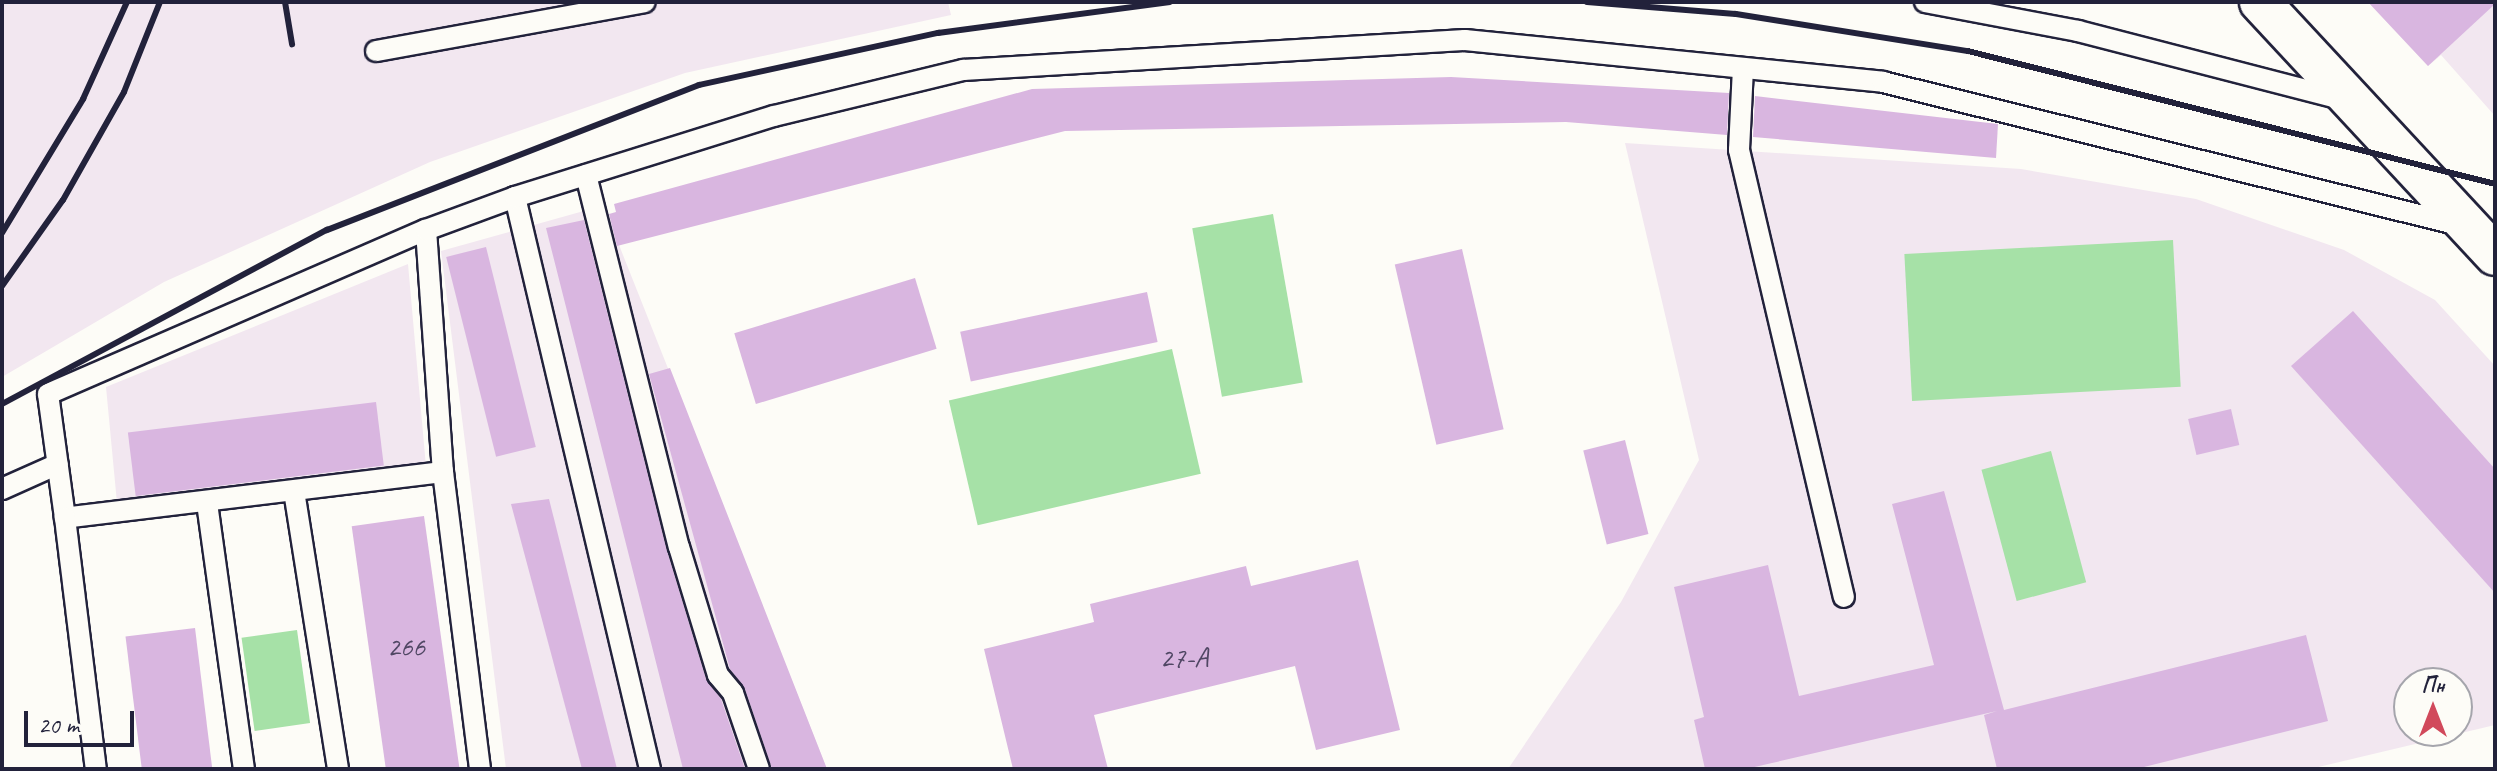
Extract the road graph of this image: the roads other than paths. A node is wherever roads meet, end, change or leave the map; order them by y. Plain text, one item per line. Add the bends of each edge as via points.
1 (645, 2) edge
2 (1925, 2) edge
3 (2260, 2) edge
4 (376, 51) dead end
5 (1743, 68) junction
6 (2356, 102) junction
7 (586, 175) junction
8 (515, 197) junction
9 (426, 230) junction
10 (2483, 242) edge
11 (58, 464) junction
12 (443, 472) junction
13 (2, 489) edge
14 (294, 491) junction
15 (207, 503) junction
16 (65, 518) junction
17 (1844, 597) dead end
18 (96, 769) edge
19 (244, 769) edge
20 (338, 769) edge
21 (480, 769) edge
22 (650, 769) edge
23 (759, 769) edge

1 - 4 lane
2 - 6 lane via 2078,31
3 - 6 street
5 - 7 lane via 1465,40 963,70 774,116
5 - 10 lane via 1883,82
5 - 17 lane via 1739,150
6 - 10 street
7 - 8 lane
7 - 23 lane via 679,547 718,675 733,693
8 - 9 lane
8 - 22 lane
9 - 11 lane via 48,394
9 - 12 lane
11 - 13 lane
11 - 16 lane
12 - 14 lane
12 - 21 lane
14 - 15 lane
14 - 20 lane
15 - 16 lane
15 - 19 lane
16 - 18 lane

